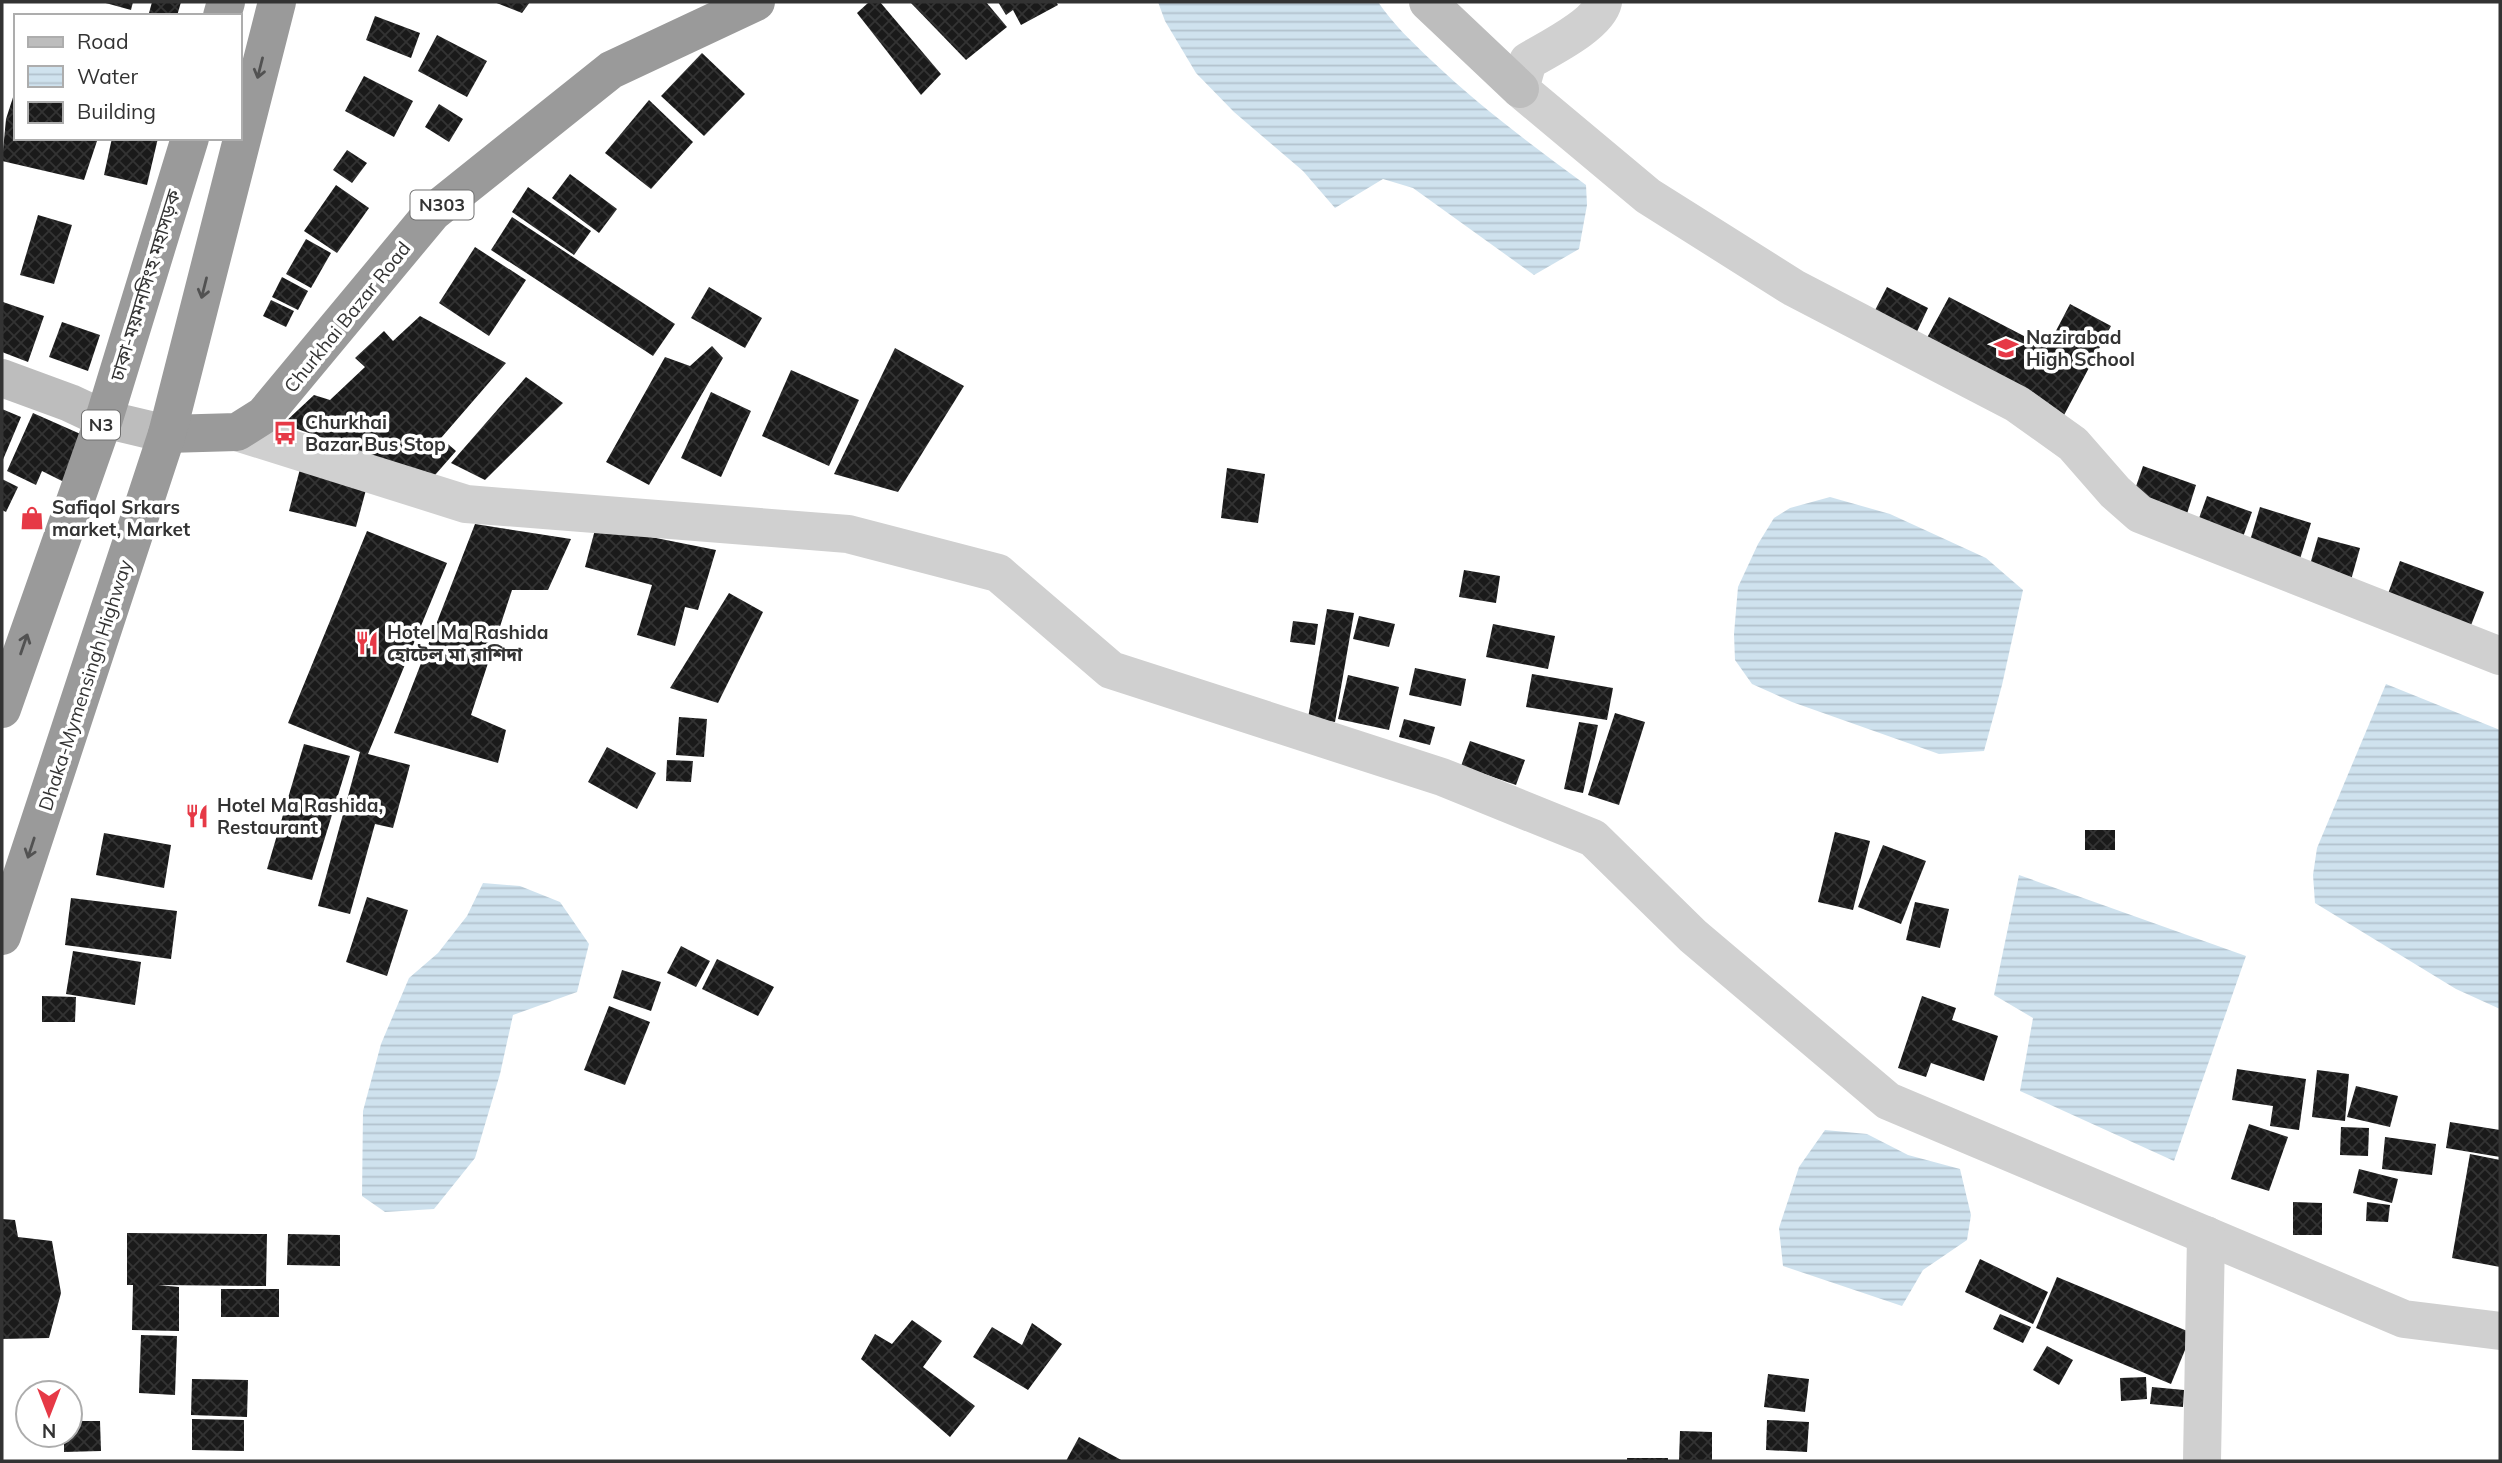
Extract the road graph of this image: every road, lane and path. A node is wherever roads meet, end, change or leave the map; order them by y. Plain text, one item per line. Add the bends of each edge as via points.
1 (276, 2) edge
2 (756, 2) edge
3 (1428, 2) edge
4 (1603, 2) edge
5 (1520, 89) junction
6 (242, 137) edge
7 (189, 140) edge
8 (241, 140) edge
9 (2, 378) edge
10 (104, 419) junction
11 (237, 432) junction
12 (167, 434) junction
13 (2500, 656) edge
14 (2, 709) edge
15 (2, 936) edge
16 (2206, 1235) junction
17 (2500, 1331) edge
18 (2202, 1461) edge

1 -> 6 highway
2 - 11 highway, Churkhai Bazar Road / N303 via 611,70 432,213 281,397 264,415
3 - 5 street
4 - 5 street via 1601,10 1578,31 1528,61
5 - 13 street via 1648,196 1794,288 2017,404 2073,444 2140,514
7 - 10 highway, ঢাকা-ময়মনসিংহ মহাসড়ক / N3
8 -> 12 highway
9 - 10 street
10 - 12 street
14 -> 10 highway, ঢাকা-ময়মনসিংহ মহাসড়ক / N3
11 - 12 highway
11 - 16 street via 466,504 848,534 998,573 1111,670 1442,777 1593,838 1693,936 1888,1101
12 -> 15 highway, Dhaka-Mymensingh Highway
16 - 17 street via 2404,1319
16 - 18 street

